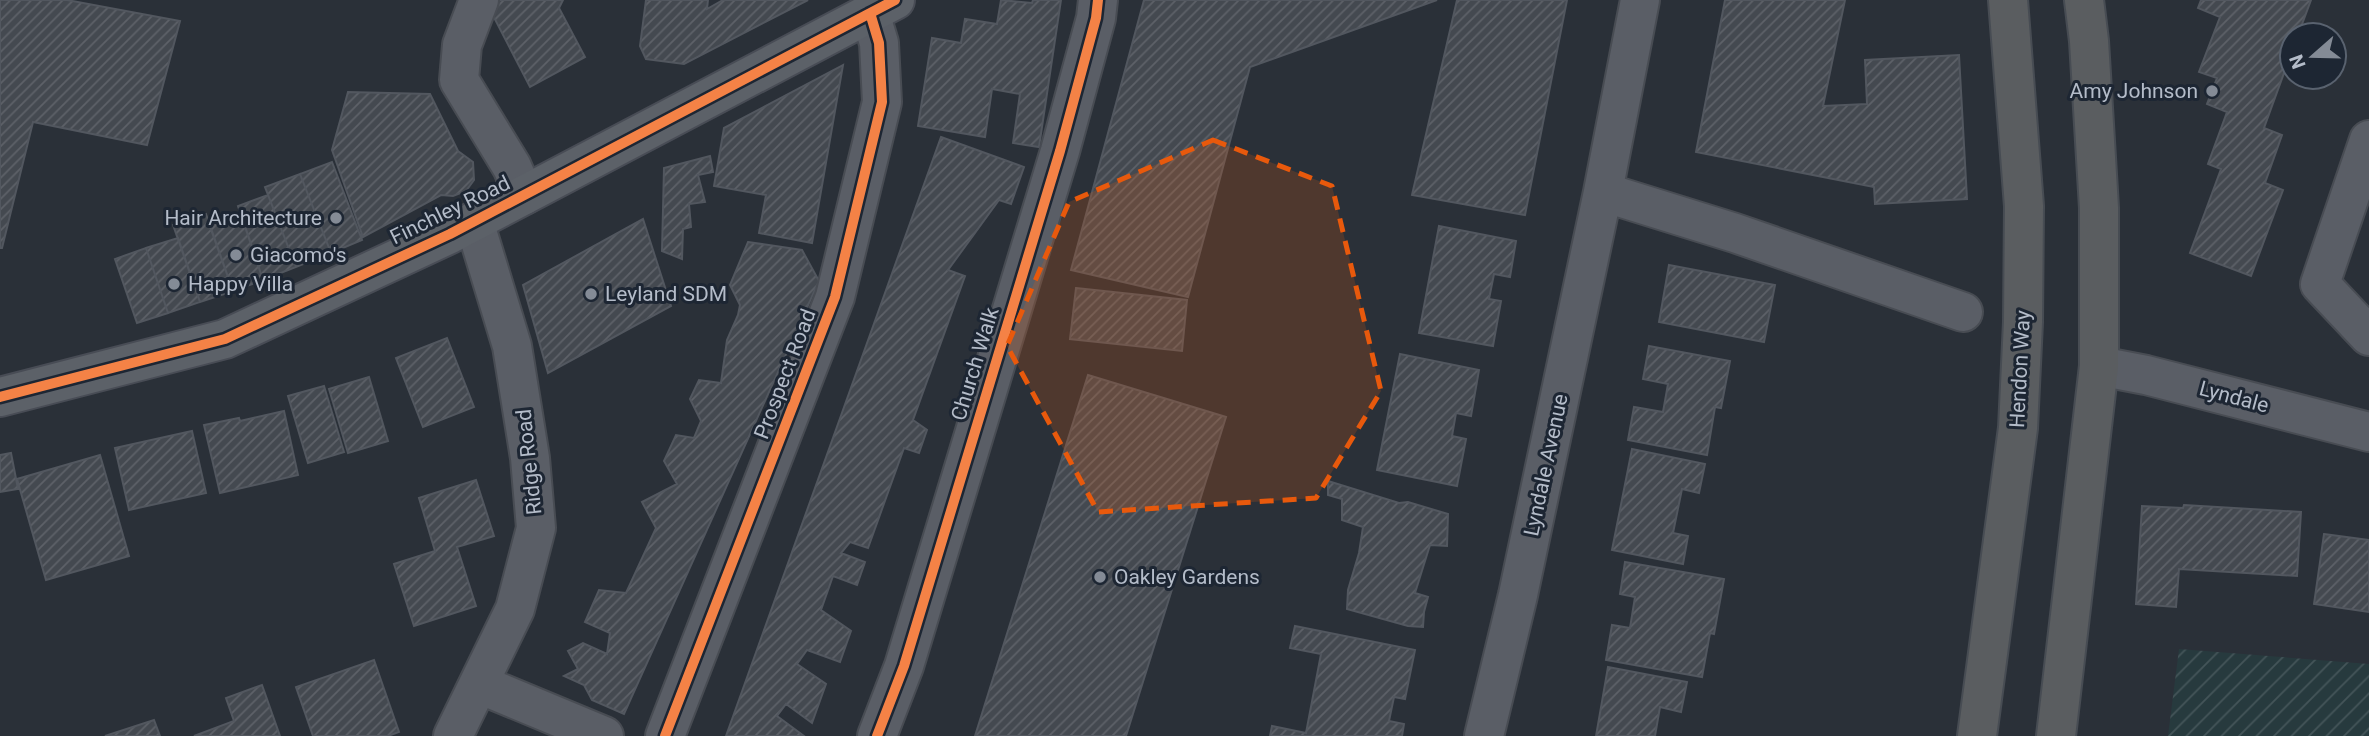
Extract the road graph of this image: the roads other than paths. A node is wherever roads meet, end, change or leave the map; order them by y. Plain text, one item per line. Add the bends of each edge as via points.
1 (480, 0) edge
2 (1098, 0) edge
3 (1640, 0) edge
4 (2008, 0) edge
5 (2084, 0) edge
6 (882, 7) edge
7 (2369, 141) edge
8 (1603, 192) junction
9 (524, 195) junction
10 (474, 220) junction
11 (1963, 312) dead end
12 (2369, 336) edge
13 (2099, 366) junction
14 (0, 397) edge
15 (2369, 432) edge
16 (480, 684) junction
17 (453, 736) edge
18 (604, 736) edge
19 (665, 736) edge
20 (877, 736) edge
21 (1484, 736) edge
22 (1977, 736) edge
23 (2056, 736) edge

1 - 9 street via 462,45 459,80
2 - 20 street, Church Walk via 1060,151 904,666
3 - 8 street, Lyndale Avenue
4 - 22 highway, Hendon Way via 2024,206 2023,322 2018,428
5 - 13 highway via 2099,208
6 - 9 main road, Finchley Road
6 - 19 street, Prospect Road via 881,102 835,298
7 - 12 street via 2320,284
8 - 11 street
8 - 21 street, Lyndale Avenue
9 - 10 main road, Finchley Road
10 - 14 main road, Finchley Road via 225,339
10 - 16 street, Ridge Road via 512,346 529,447 536,528 515,608
13 - 15 street, Lyndale
13 - 23 highway
16 - 17 street, Ridge Road
16 - 18 street

